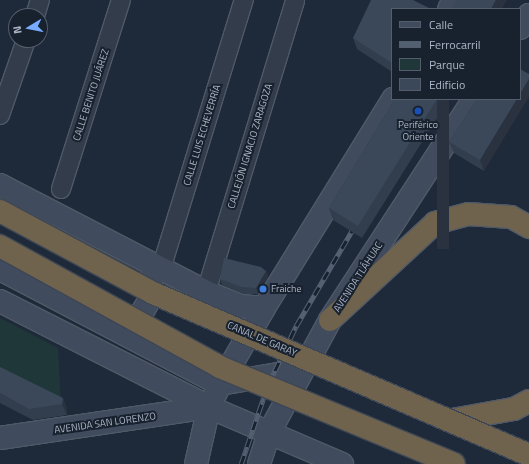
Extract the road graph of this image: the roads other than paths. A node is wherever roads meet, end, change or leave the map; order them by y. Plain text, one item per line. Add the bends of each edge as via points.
1 (121, 0) edge
2 (244, 0) edge
3 (295, 0) edge
4 (529, 15) edge
5 (521, 27) edge
6 (23, 48) edge
7 (392, 100) edge
8 (473, 100) edge
9 (0, 115) edge
10 (0, 185) edge
11 (61, 189) dead end
12 (0, 211) edge
13 (529, 228) edge
14 (0, 246) edge
15 (153, 265) junction
16 (0, 269) edge
17 (206, 292) junction
18 (0, 302) edge
19 (264, 308) junction
20 (330, 320) junction
21 (107, 325) junction
22 (301, 370) junction
23 (220, 384) junction
24 (529, 401) edge
25 (209, 408) junction
26 (452, 420) junction
27 (270, 431) junction
28 (0, 438) edge
29 (529, 455) edge
30 (196, 464) edge
31 (260, 464) edge
32 (342, 464) edge
33 (454, 464) edge

1 - 11 street, CALLE BENITO JUÁREZ
2 - 15 street, CALLE LUIS ECHEVERRÍA
3 - 17 street, CALLEJÓN IGNACIO ZARAGOZA
4 - 5 main road
6 - 9 street
7 - 19 main road
8 - 20 main road, AVENIDA TLÁHUAC
10 - 15 main road
12 - 26 highway, CANAL DE GARAY, bridge via 153,293
13 - 20 highway via 510,217 468,214 435,223
14 - 33 highway, bridge via 220,368
15 - 17 main road
15 - 21 main road via 150,299 137,318
16 - 21 main road
17 - 19 main road via 241,306
18 - 25 main road
19 - 23 main road
20 - 22 main road, AVENIDA TLÁHUAC
21 - 23 main road
22 - 23 main road
22 - 27 main road, AVENIDA TLÁHUAC
23 - 25 main road
24 - 26 highway via 514,409
25 - 27 main road
25 - 28 main road, AVENIDA SAN LORENZO
25 - 30 main road
26 - 29 highway, CANAL DE GARAY, bridge
27 - 31 main road, AVENIDA TLÁHUAC
27 - 32 main road

